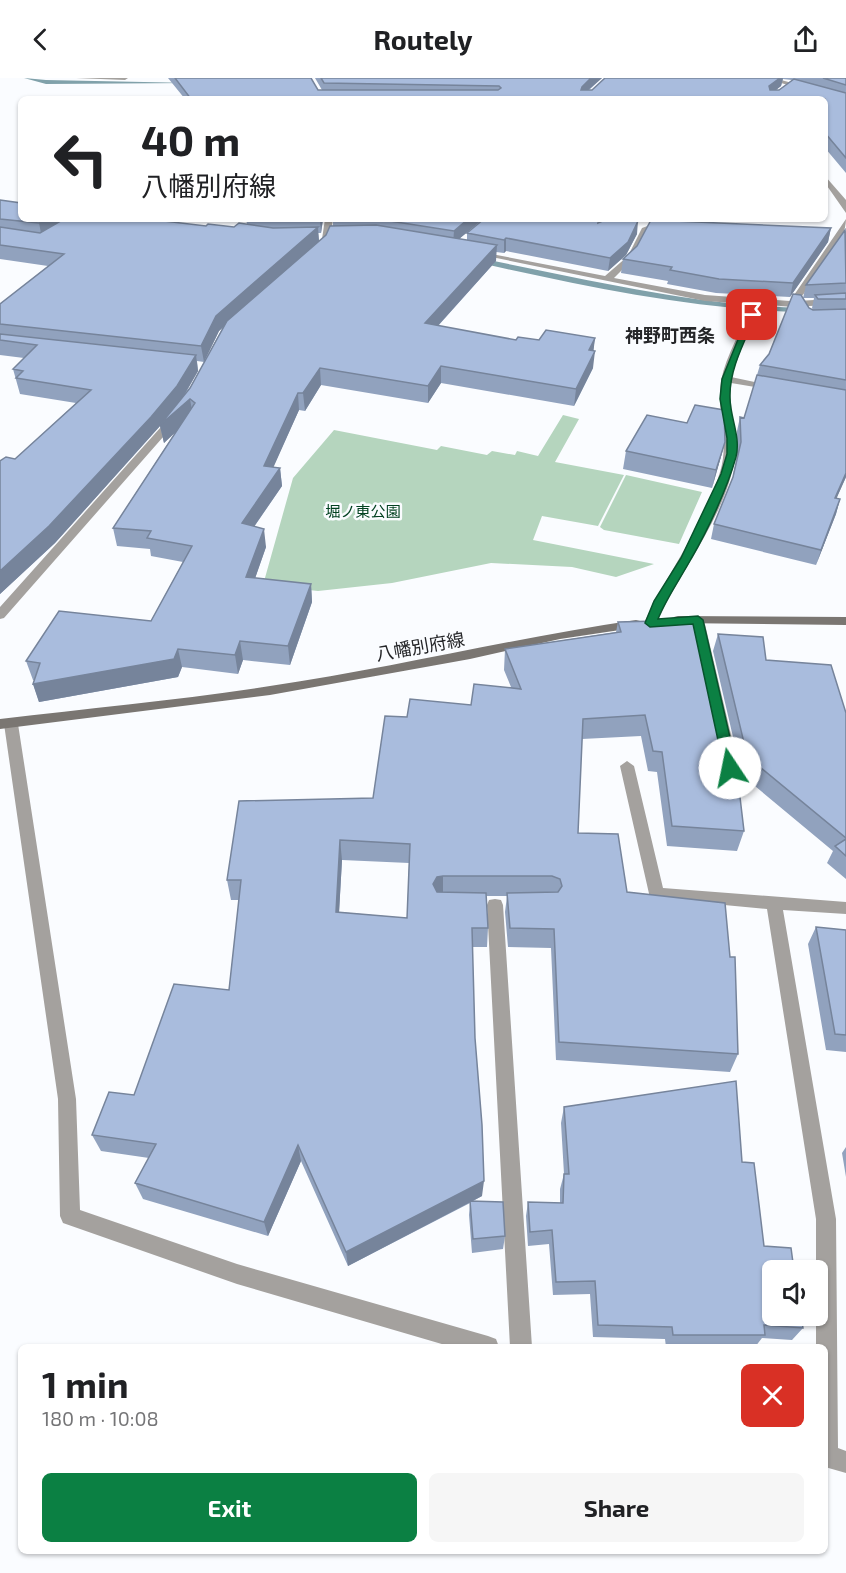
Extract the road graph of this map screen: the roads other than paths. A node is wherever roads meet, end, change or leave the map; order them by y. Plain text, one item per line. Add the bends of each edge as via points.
1 (79, 78) edge
2 (125, 78) edge
3 (767, 78) edge
4 (790, 84) junction
5 (783, 89) edge
6 (846, 100) edge
7 (828, 182) edge
8 (846, 211) edge
9 (846, 221) edge
10 (328, 222) edge
11 (666, 222) edge
12 (337, 237) edge
13 (323, 238) junction
14 (832, 248) junction
15 (846, 248) edge
16 (467, 251) edge
17 (316, 253) edge
18 (608, 278) junction
19 (846, 301) edge
20 (754, 302) junction
21 (800, 306) junction
22 (726, 379) junction
23 (780, 389) edge
24 (179, 412) edge
25 (0, 615) edge
26 (698, 620) junction
27 (846, 621) edge
28 (650, 623) junction
29 (5, 724) edge
30 (728, 758) edge
31 (627, 766) dead end
32 (475, 904) edge
33 (774, 904) junction
34 (846, 908) edge
35 (478, 1344) edge
36 (521, 1344) edge
37 (833, 1458) edge

1 - 2 street
3 - 4 street
4 - 5 street
4 - 6 street
7 - 8 street
9 - 14 street
10 - 13 street
11 - 18 street via 645,230 621,270
12 - 13 street
13 - 17 street
14 - 15 street
14 - 21 street
16 - 18 street
18 - 20 street via 705,298
19 - 21 street
20 - 21 street
20 - 22 street
22 - 23 street
22 - 28 street via 732,454 687,558
24 - 25 street
26 - 27 main road, 八幡別府線
26 - 28 main road, 八幡別府線
26 - 30 street
28 - 29 main road, 八幡別府線 via 560,635 270,691
29 - 35 street via 67,1099 70,1216 237,1274
31 - 33 street via 656,894
32 - 36 street via 501,905
33 - 34 street
33 - 37 street via 826,1219

